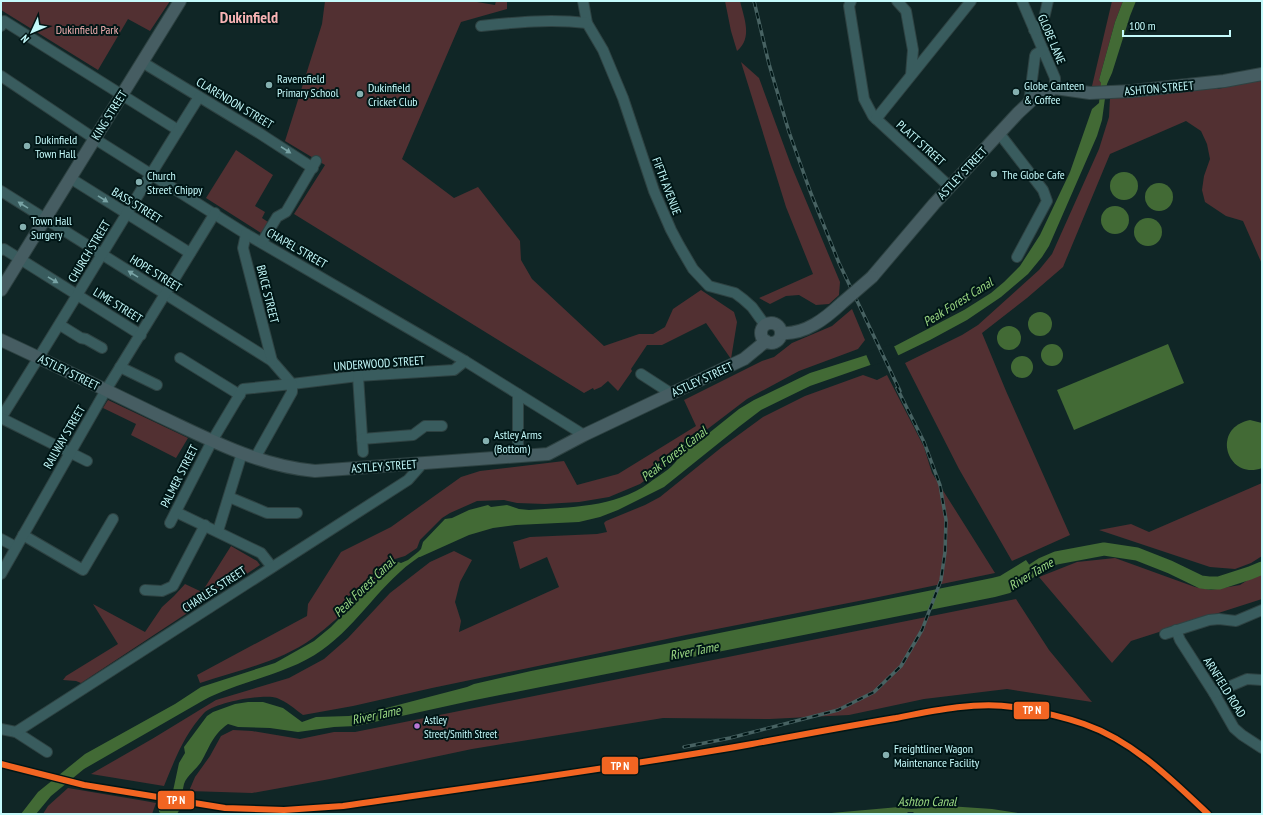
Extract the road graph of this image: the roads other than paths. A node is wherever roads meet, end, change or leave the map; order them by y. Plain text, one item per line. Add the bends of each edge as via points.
1 (180, 1) edge
2 (583, 1) edge
3 (851, 1) edge
4 (897, 1) edge
5 (971, 1) edge
6 (1022, 1) edge
7 (1048, 1) edge
8 (2, 23) edge
9 (587, 23) junction
10 (481, 26) dead end
11 (1034, 30) junction
12 (1043, 50) junction
13 (142, 62) junction
14 (1262, 74) edge
15 (911, 75) junction
16 (1, 76) edge
17 (1055, 88) junction
18 (122, 95) junction
19 (199, 97) junction
20 (1029, 103) junction
21 (876, 119) junction
22 (178, 130) junction
23 (999, 133) junction
24 (95, 139) junction
25 (151, 174) junction
26 (70, 178) junction
27 (950, 187) junction
28 (1, 191) edge
29 (215, 213) junction
30 (127, 214) junction
31 (45, 219) junction
32 (246, 234) junction
33 (262, 242) junction
34 (1, 250) edge
35 (190, 253) junction
36 (102, 254) junction
37 (1017, 257) dead end
38 (20, 260) junction
39 (1, 290) edge
40 (165, 294) junction
41 (78, 295) junction
42 (60, 325) junction
43 (765, 325) junction
44 (781, 333) junction
45 (141, 334) junction
46 (1, 340) edge
47 (766, 341) junction
48 (102, 348) dead end
49 (39, 358) junction
50 (180, 358) dead end
51 (272, 361) junction
52 (465, 361) junction
53 (120, 367) junction
54 (641, 374) dead end
55 (358, 376) junction
56 (292, 384) junction
57 (157, 386) dead end
58 (106, 390) junction
59 (518, 394) junction
60 (672, 394) junction
61 (240, 395) junction
62 (1, 418) edge
63 (442, 426) dead end
64 (584, 435) junction
65 (362, 438) junction
66 (212, 441) junction
67 (70, 452) junction
68 (363, 452) dead end
69 (242, 454) junction
70 (518, 456) junction
71 (255, 458) junction
72 (87, 461) dead end
73 (423, 463) junction
74 (228, 497) junction
75 (176, 512) junction
76 (297, 513) dead end
77 (113, 519) dead end
78 (170, 523) dead end
79 (205, 525) junction
80 (218, 531) junction
81 (23, 535) junction
82 (1, 539) edge
83 (16, 548) junction
84 (272, 568) junction
85 (1, 574) edge
86 (145, 590) dead end
87 (1262, 610) edge
88 (1176, 630) junction
89 (1165, 634) dead end
90 (1262, 680) edge
91 (1214, 693) junction
92 (1, 729) edge
93 (16, 732) junction
94 (1262, 748) edge
95 (47, 752) dead end

1 - 13 main road, KING STREET
2 - 9 street
3 - 21 street, PLATT STREET via 849,6 864,99
4 - 15 street via 906,11 913,50
5 - 15 street
6 - 11 street, GLOBE LANE
7 - 11 street via 1043,22
8 - 18 street
9 - 10 street via 560,20
9 - 43 street, FIFTH AVENUE via 603,50 623,98 654,192 679,245 694,269 709,286 735,293 752,307
11 - 12 street, GLOBE LANE
12 - 17 street, GLOBE LANE via 1055,78
12 - 20 street via 1035,56
13 - 18 main road, KING STREET
13 - 19 street, CLARENDON STREET
14 - 17 main road, ASHTON STREET via 1224,81 1118,92 1090,93
15 - 21 street
16 - 24 street, CHAPEL STREET
17 - 20 main road, ASTLEY STREET
18 - 22 street
18 - 24 main road, KING STREET
19 - 22 street, CHURCH STREET
19 -> 33 street, CLARENDON STREET via 315,164 286,212 277,217
20 - 23 main road, ASTLEY STREET
21 - 27 street, PLATT STREET
22 - 25 street, CHURCH STREET
23 - 27 main road, ASTLEY STREET
23 - 37 street via 1044,190 1047,201
24 - 25 street, CHAPEL STREET
24 - 26 main road, KING STREET
25 - 29 street, CHAPEL STREET
25 - 30 street, CHURCH STREET
26 -> 30 street, BASS STREET
26 - 31 main road, KING STREET
27 - 44 main road, ASTLEY STREET, bridge via 872,277 832,312 812,326
31 -> 28 street, HOPE STREET
29 - 32 street, CHAPEL STREET
29 - 35 street, RAILWAY STREET
30 - 35 street, BASS STREET
30 - 36 street, CHURCH STREET
31 - 36 street, HOPE STREET
31 - 38 main road, KING STREET
32 - 33 street, CHAPEL STREET
32 - 51 street, BRICE STREET via 243,248
33 - 52 street, CHAPEL STREET
34 - 38 street, LIME STREET via 4,249
35 - 40 street, RAILWAY STREET
40 -> 36 street, HOPE STREET
36 - 41 street, CHURCH STREET
38 - 39 main road, KING STREET
38 -> 41 street, LIME STREET
40 - 45 street, RAILWAY STREET
40 - 51 street, HOPE STREET
41 - 42 street, CHURCH STREET
41 - 45 street, LIME STREET
42 - 48 street
42 - 49 street, CHURCH STREET
43 - 44 main road via 774,324 779,327
43 - 47 main road via 761,334
44 - 47 main road via 775,342
45 - 53 street, RAILWAY STREET
46 - 49 main road, ASTLEY STREET
47 - 60 main road, ASTLEY STREET via 744,359
49 - 58 main road, ASTLEY STREET
49 - 62 street, CHURCH STREET
50 - 61 street
51 - 56 street, HOPE STREET
52 - 55 street, UNDERWOOD STREET via 454,370
52 - 59 street, CHAPEL STREET
53 - 57 street
53 - 58 street, RAILWAY STREET
54 - 60 street
55 - 56 street, UNDERWOOD STREET
55 - 65 street
56 - 61 street, UNDERWOOD STREET via 243,389
56 - 71 street via 292,392
58 - 66 main road, ASTLEY STREET
58 - 67 street, RAILWAY STREET
59 - 64 street, CHAPEL STREET
59 - 70 street
60 - 64 main road, ASTLEY STREET
61 - 66 street, PALMER STREET
62 - 67 street
63 - 65 street via 425,426 413,435
64 - 70 main road, ASTLEY STREET via 548,454
65 - 68 street
66 - 69 main road, ASTLEY STREET
66 - 75 street, PALMER STREET
67 - 72 street
67 - 81 street, RAILWAY STREET
69 - 71 main road, ASTLEY STREET
69 - 74 street
70 - 73 main road, ASTLEY STREET
71 - 73 main road, ASTLEY STREET via 294,469 315,471
73 - 84 street, CHARLES STREET via 408,480
74 - 76 street via 268,513
74 - 80 street
75 - 78 street, PALMER STREET
75 - 79 street
77 - 81 street via 83,570
79 - 80 street
79 - 86 street via 173,586 162,591
80 - 84 street via 261,552
81 - 83 street, RAILWAY STREET
82 - 83 street
83 - 85 street, RAILWAY STREET
84 - 93 street, CHARLES STREET
87 - 88 street via 1236,621 1209,620
88 - 89 street
88 - 91 street, ARNFIELD ROAD
90 - 91 street via 1247,679
91 - 94 street, ARNFIELD ROAD via 1234,728
92 - 93 street
93 - 95 street

